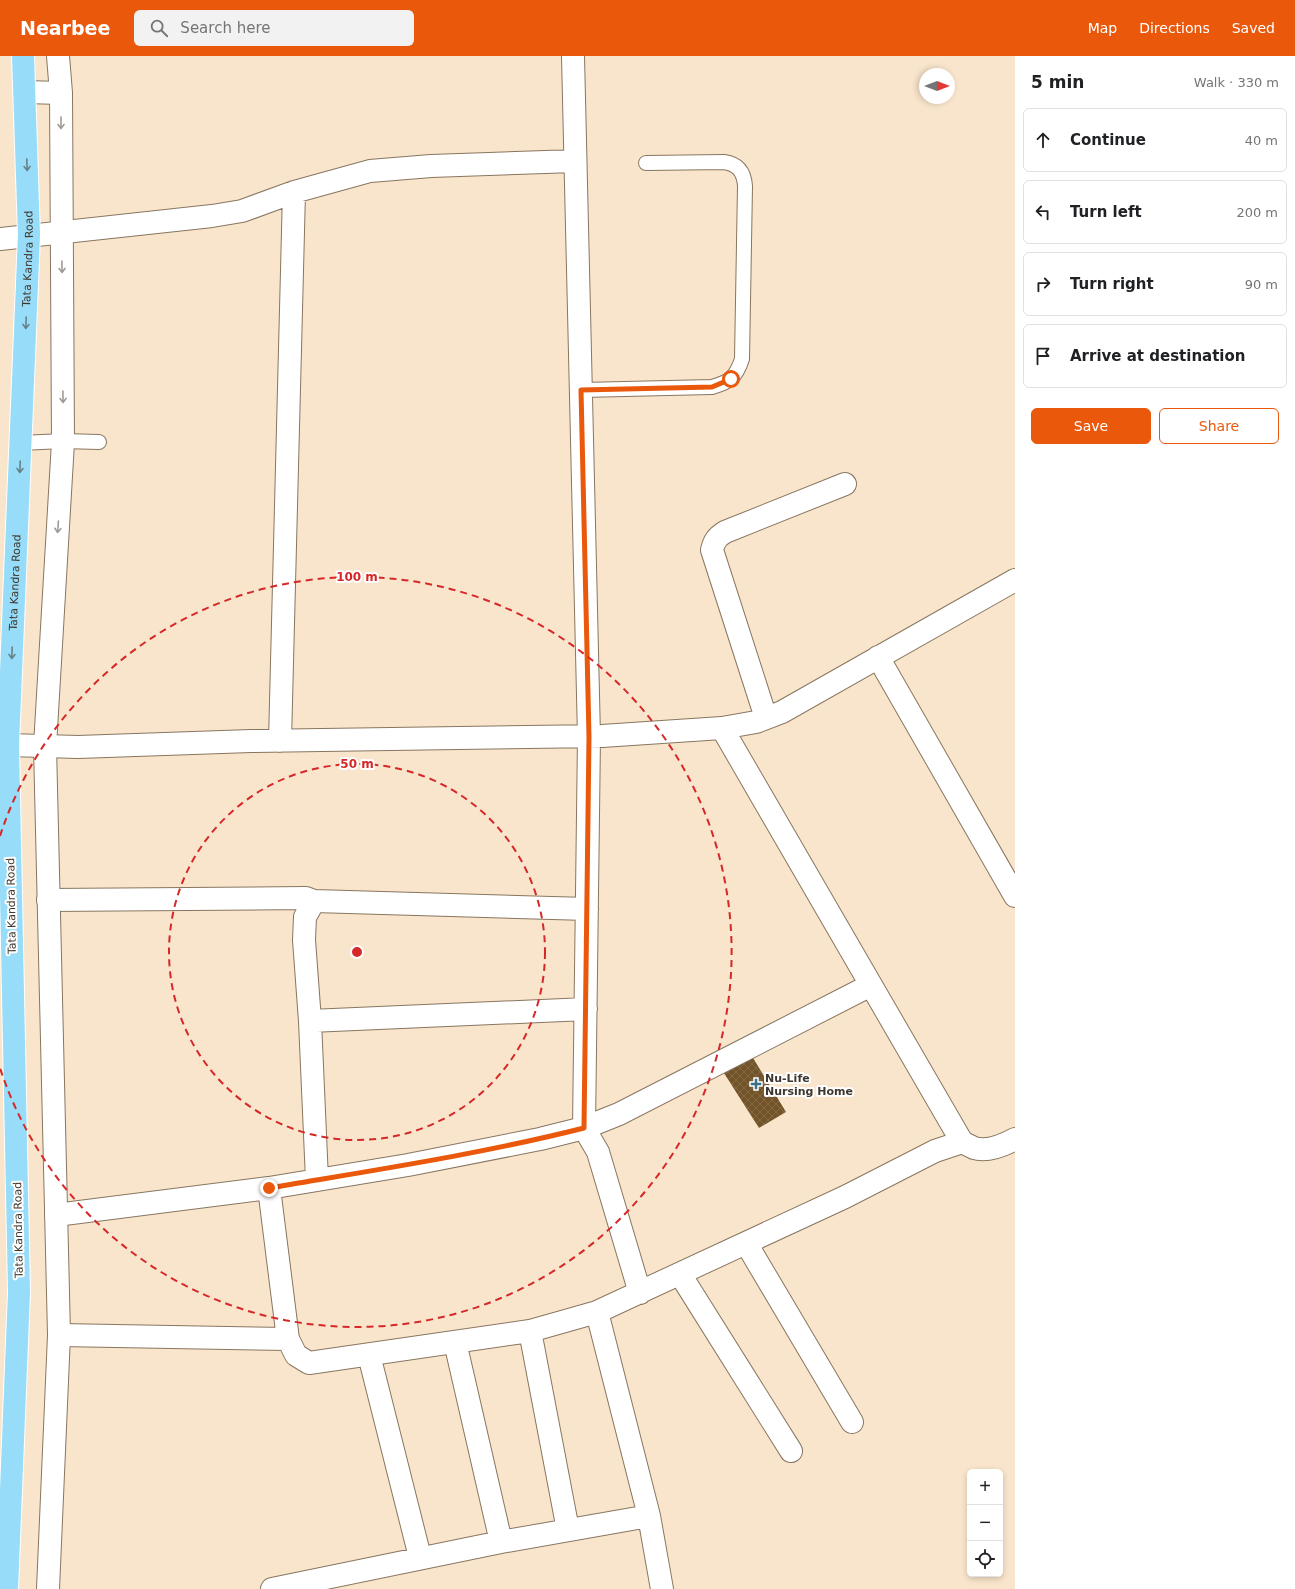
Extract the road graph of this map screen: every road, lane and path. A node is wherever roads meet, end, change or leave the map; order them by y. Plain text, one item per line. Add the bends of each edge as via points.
1 (23, 56) edge
2 (58, 56) edge
3 (573, 56) edge
4 (25, 92) junction
5 (60, 93) junction
6 (575, 161) junction
7 (646, 163) dead end
8 (294, 192) junction
9 (61, 234) junction
10 (29, 235) junction
11 (0, 240) edge
12 (581, 390) junction
13 (63, 441) junction
14 (99, 442) dead end
15 (21, 443) junction
16 (845, 484) dead end
17 (1015, 580) edge
18 (878, 657) junction
19 (766, 718) junction
20 (722, 728) junction
21 (589, 737) junction
22 (280, 740) junction
23 (8, 745) junction
24 (45, 746) junction
25 (1015, 896) edge
26 (48, 900) junction
27 (314, 901) junction
28 (587, 908) junction
29 (871, 985) junction
30 (586, 1009) junction
31 (310, 1021) junction
32 (584, 1128) junction
33 (1015, 1139) edge
34 (962, 1142) junction
35 (317, 1180) junction
36 (269, 1188) junction
37 (56, 1215) junction
38 (746, 1243) junction
39 (680, 1274) junction
40 (640, 1293) junction
41 (597, 1312) junction
42 (530, 1331) junction
43 (59, 1335) junction
44 (288, 1339) junction
45 (455, 1342) junction
46 (369, 1355) junction
47 (852, 1422) dead end
48 (791, 1451) dead end
49 (649, 1516) junction
50 (568, 1530) junction
51 (501, 1542) junction
52 (420, 1557) junction
53 (8, 1589) edge
54 (48, 1589) edge
55 (272, 1589) edge
56 (662, 1589) edge

1 - 4 main road, Tata Kandra Road
2 - 5 street
3 - 6 street
4 - 5 street
4 -> 10 main road, Tata Kandra Road
5 -> 9 street
6 - 8 street via 431,166 370,171
6 - 12 street
7 - 12 lane via 724,162 732,163 740,169 745,186 742,359 731,379 712,387
8 - 9 street via 242,211
8 - 22 street
9 - 10 street
9 -> 13 street
10 - 11 street
10 -> 15 main road, Tata Kandra Road
12 - 21 street
13 - 14 lane
13 - 15 lane
13 -> 24 street
15 -> 23 main road, Tata Kandra Road
16 - 19 street via 724,532 714,542 712,550
17 - 18 street
18 - 19 street via 782,712
18 - 25 street
19 - 20 street
20 - 21 street
20 - 29 street
21 - 22 street
21 - 28 street
22 - 24 street
23 - 24 street
23 - 53 main road, Tata Kandra Road via 19,1292
24 - 26 street
26 - 27 street via 306,898
26 - 37 street
27 - 28 street
27 - 31 street via 305,917 304,940
28 - 30 street
29 - 32 street via 619,1114
29 - 34 street
30 - 31 street
30 - 32 street
31 - 35 street
32 - 35 street via 517,1144
32 - 40 street via 598,1152
33 - 34 street via 993,1148 975,1148
34 - 38 street via 935,1151
35 - 36 street
36 - 37 street
36 - 44 street
37 - 43 street
38 - 39 street
38 - 47 street
39 - 40 street
39 - 48 street
40 - 41 street
41 - 42 street
41 - 49 street
42 - 45 street
42 - 50 street
43 - 44 street
43 - 54 street
44 - 46 street via 296,1355 309,1363
45 - 46 street
45 - 51 street
46 - 52 street
49 - 50 street
49 - 56 street
50 - 51 street
51 - 52 street
52 - 55 street

